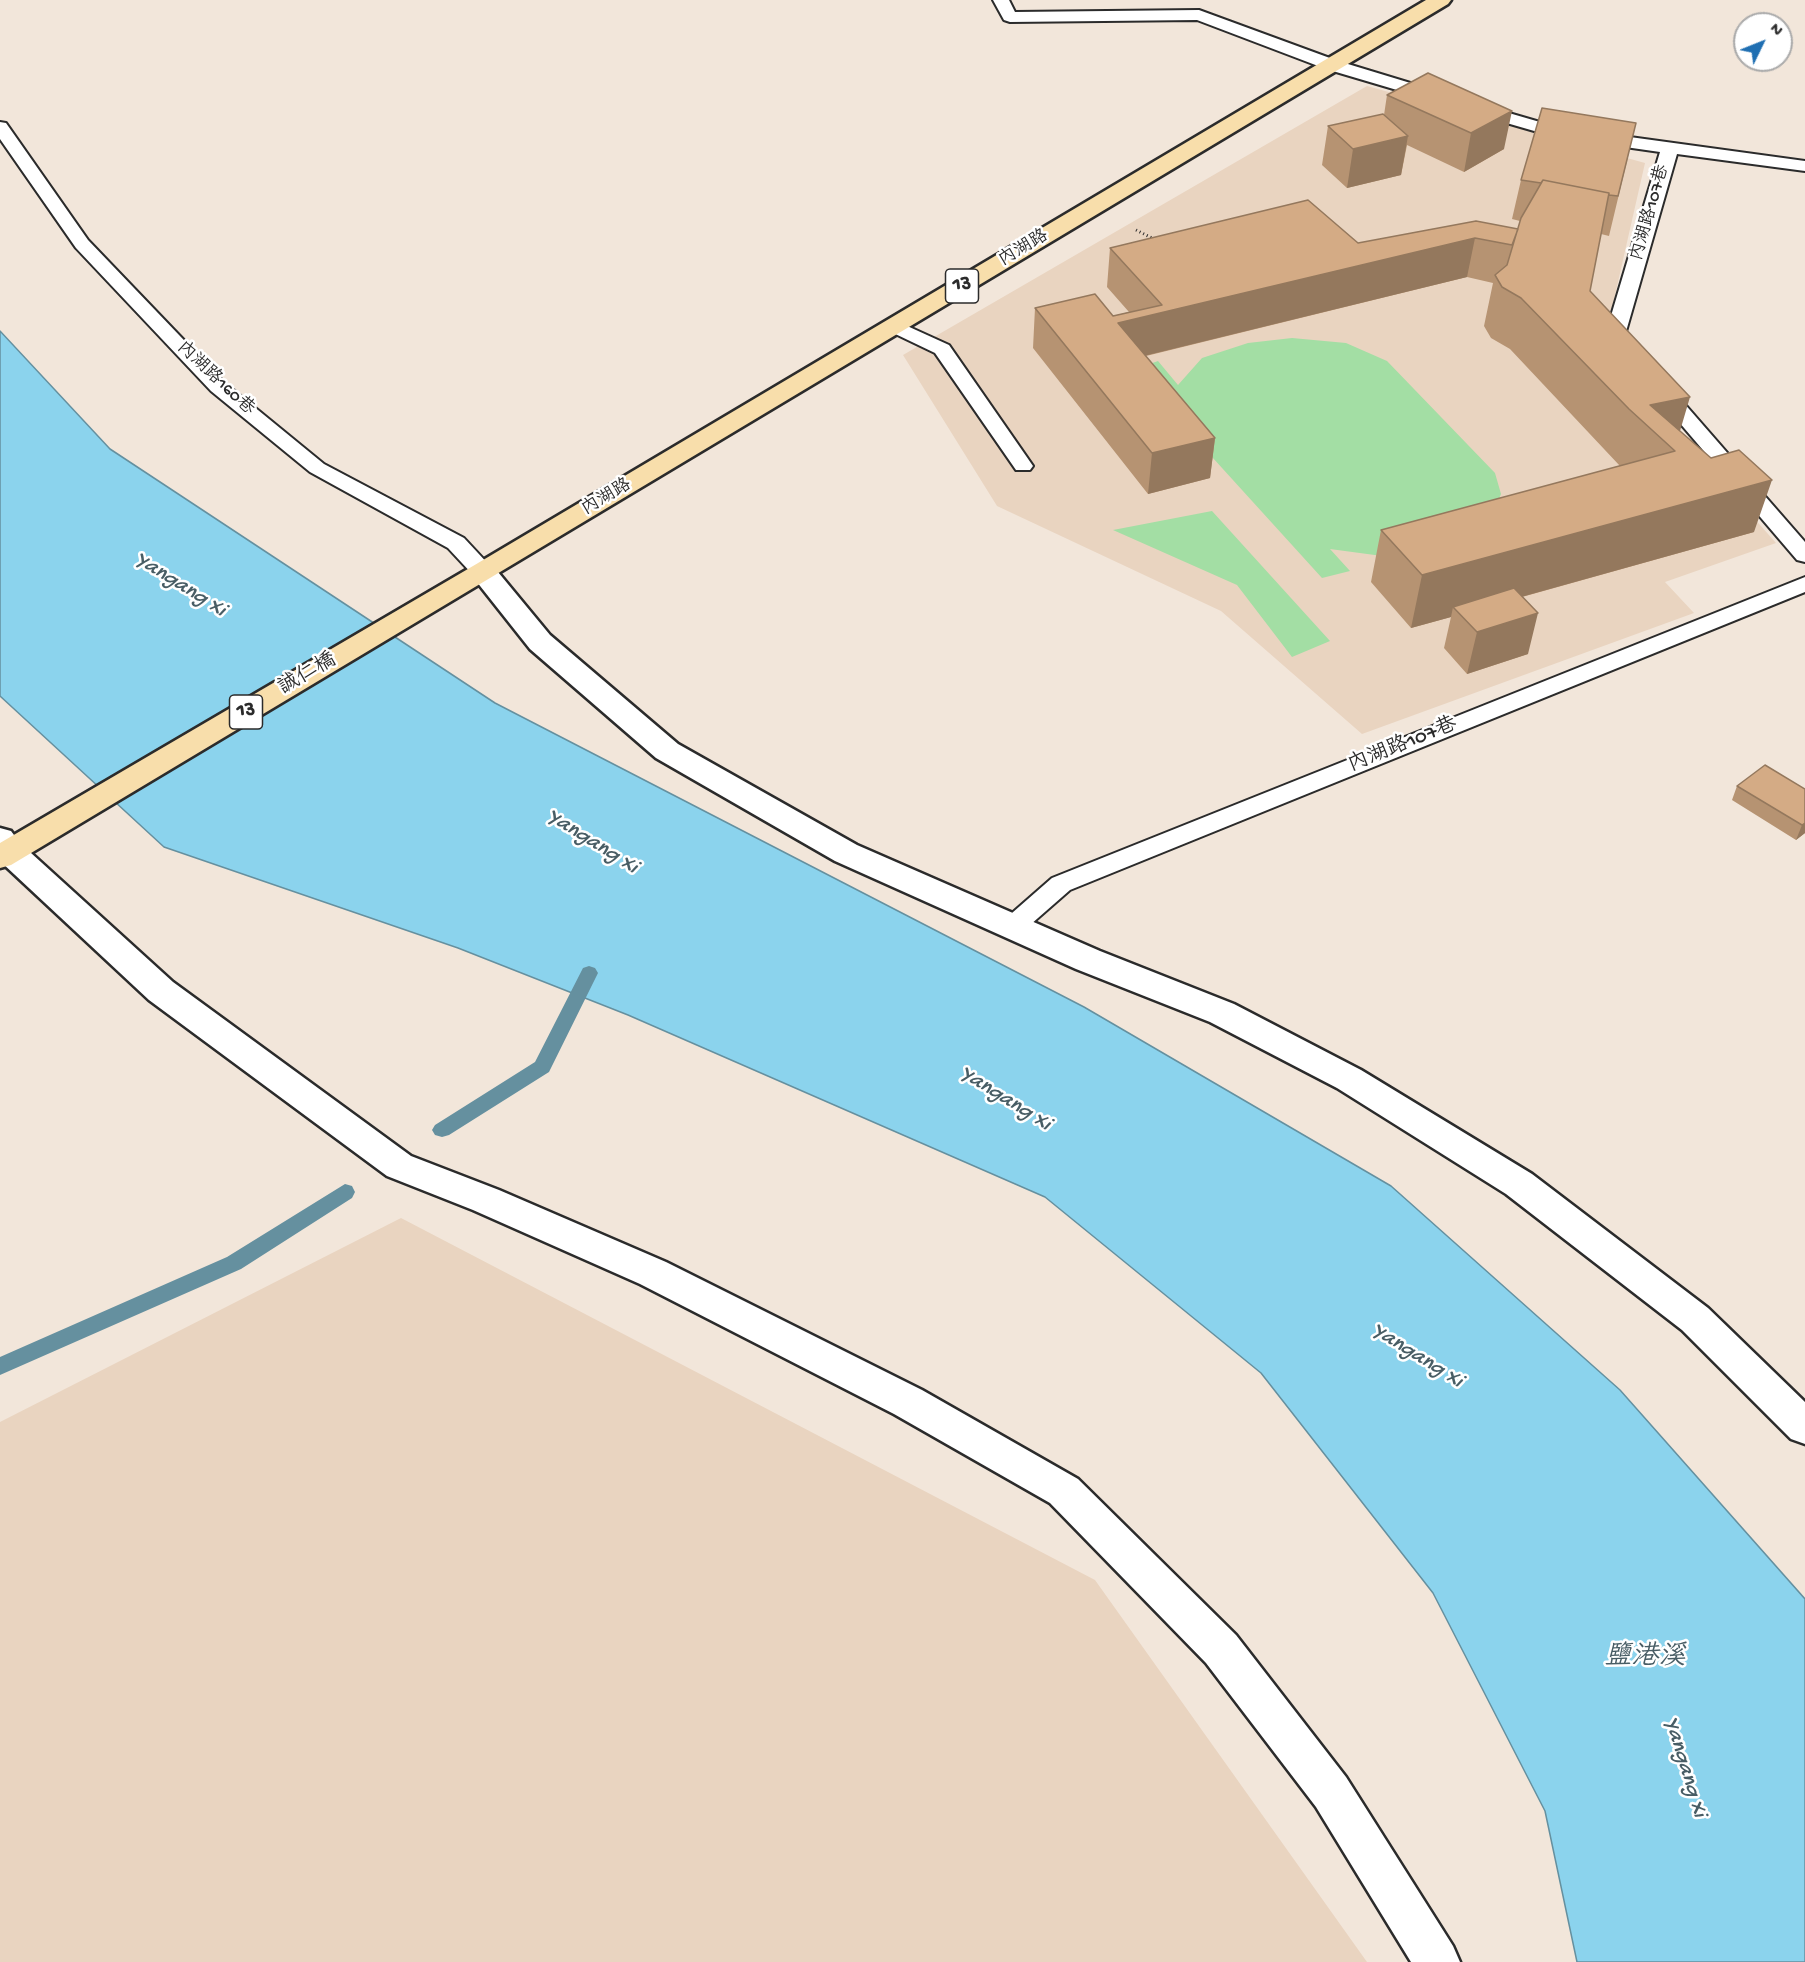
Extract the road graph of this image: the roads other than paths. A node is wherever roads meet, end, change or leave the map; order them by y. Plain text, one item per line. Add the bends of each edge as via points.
1 (1001, 0) edge
2 (1441, 0) edge
3 (1332, 65) junction
4 (0, 127) edge
5 (1670, 148) junction
6 (1805, 166) edge
7 (894, 326) junction
8 (1638, 362) edge
9 (1653, 380) edge
10 (1023, 466) dead end
11 (1805, 555) edge
12 (483, 572) junction
13 (1805, 584) edge
14 (2, 851) edge
15 (1013, 926) junction
16 (1805, 1427) edge
17 (1437, 1962) edge

1 - 3 lane, 內湖路107巷 via 1010,17 1199,15
2 - 3 main road, 內湖路 / 13
3 - 5 lane, 內湖路107巷 via 1555,132
3 - 7 main road, 內湖路 / 13
4 - 12 lane, 內湖路160巷 via 82,243 218,387 317,468 456,543
5 - 6 lane
5 - 8 lane, 內湖路107巷 via 1615,336
7 - 10 lane via 942,349
7 - 12 main road, 內湖路 / 13
9 - 11 lane
12 - 14 main road, 誠仁橋 / 13
12 - 15 street via 540,642 667,751 846,853
13 - 15 lane, 內湖路107巷 via 1061,884
14 - 17 street via 161,991 399,1166 653,1273 908,1402 1064,1491 1221,1649 1331,1792
15 - 16 street via 1222,1012 1349,1079 1519,1184 1695,1319

